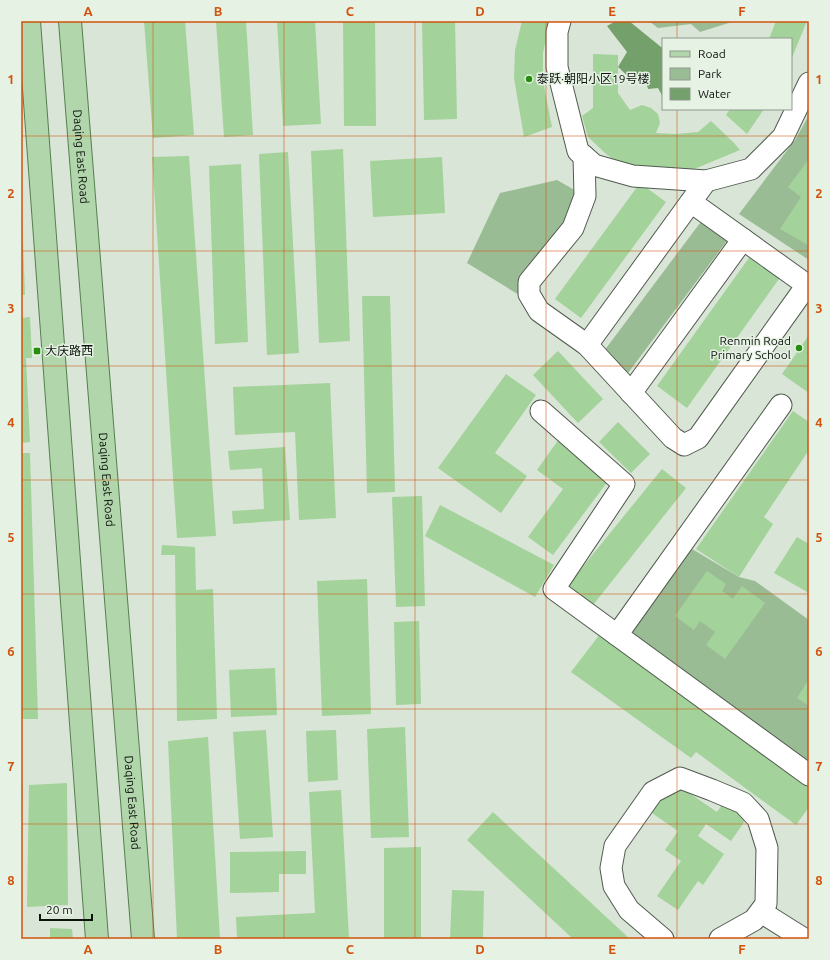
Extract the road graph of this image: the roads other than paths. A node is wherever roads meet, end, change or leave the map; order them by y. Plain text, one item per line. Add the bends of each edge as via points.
1 (28, 21) edge
2 (70, 21) edge
3 (560, 21) edge
4 (809, 83) edge
5 (584, 156) junction
6 (706, 181) junction
7 (691, 202) junction
8 (743, 240) junction
9 (587, 345) junction
10 (631, 393) junction
11 (781, 405) dead end
12 (541, 411) dead end
13 (617, 635) junction
14 (809, 775) edge
15 (760, 912) junction
16 (96, 939) edge
17 (143, 939) edge
18 (663, 939) edge
19 (720, 939) edge
20 (804, 939) edge

1 - 16 main road
2 - 17 main road, Daqing East Road
3 - 5 lane via 557,32 557,67 578,151
4 - 6 lane via 783,137 751,169
5 - 6 lane via 594,165 633,176
5 - 9 lane via 585,196 573,228 530,282 529,294 539,311
6 - 7 lane
7 - 8 lane
7 - 9 lane
8 - 10 lane
8 - 10 lane via 807,285 698,438 684,445 673,438
9 - 10 lane
11 - 13 lane
12 - 13 lane via 624,484 554,589
13 - 14 lane
15 - 18 lane via 766,904 767,848 758,819 742,803 680,778 653,792 615,846 611,868 614,886 629,910
15 - 19 lane via 754,920
15 - 20 lane

